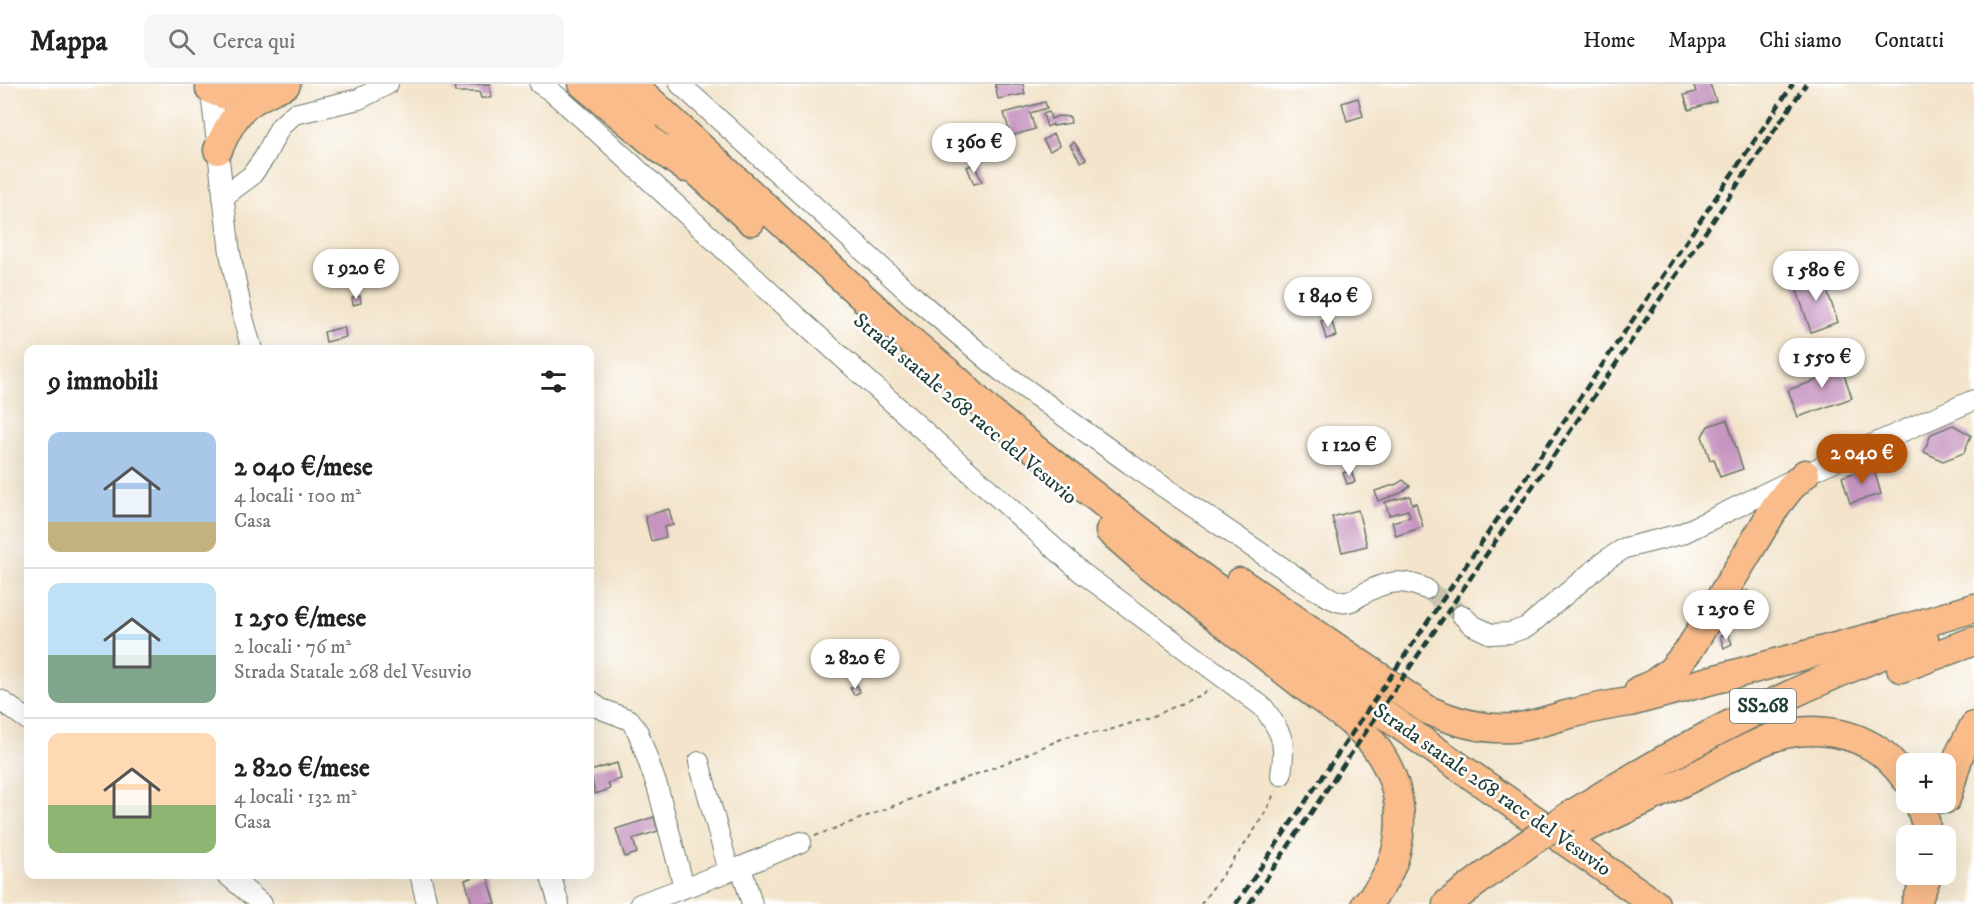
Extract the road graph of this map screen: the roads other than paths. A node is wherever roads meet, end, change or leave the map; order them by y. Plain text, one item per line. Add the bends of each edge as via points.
1 (388, 84) edge
2 (540, 84) edge
3 (583, 84) edge
4 (603, 84) edge
5 (632, 84) edge
6 (680, 84) edge
7 (213, 86) edge
8 (274, 89) edge
9 (218, 150) junction
10 (714, 187) junction
11 (223, 197) junction
12 (251, 345) edge
13 (957, 380) junction
14 (1974, 400) edge
15 (1805, 474) joint
16 (1763, 509) junction
17 (1086, 510) junction
18 (1426, 590) tunnel mouth
19 (1974, 608) edge
20 (1462, 615) tunnel mouth
21 (1974, 622) edge
22 (1974, 641) edge
23 (1358, 696) junction
24 (0, 700) edge
25 (594, 704) edge
26 (1601, 706) junction
27 (24, 717) edge
28 (1974, 726) edge
29 (699, 762) dead end
30 (1956, 764) edge
31 (1896, 767) edge
32 (1281, 775) road end
33 (1574, 824) junction
34 (801, 842) road end
35 (1535, 850) junction
36 (735, 869) junction
37 (232, 879) edge
38 (421, 879) edge
39 (552, 879) edge
40 (1923, 885) edge
41 (684, 887) junction
42 (262, 904) edge
43 (427, 904) edge
44 (559, 904) edge
45 (640, 904) edge
46 (752, 904) edge
47 (1366, 904) edge
48 (1447, 904) edge
49 (1478, 904) edge
50 (1655, 904) edge
51 (1916, 904) edge

1 - 11 street via 359,99 294,114 280,127 251,176
2 - 32 street via 1072,564 1263,707 1279,728 1284,754
3 - 10 highway via 663,151
4 - 10 highway, Strada statale 268 racc del Vesuvio
5 - 13 highway, Strada statale 268 racc del Vesuvio
6 - 18 street via 922,305 1001,371 1311,587 1340,602 1402,581
7 - 8 highway via 225,96 237,98
7 - 9 street
8 - 9 highway via 234,116
9 - 11 street
10 - 17 highway, Strada statale 268 racc del Vesuvio via 892,351
11 - 12 street via 230,253
13 - 23 highway, Strada statale 268 racc del Vesuvio via 1037,451
13 - 26 highway via 1111,495 1428,710 1468,724 1513,728
14 - 15 street
15 - 16 highway
16 - 20 street via 1625,548 1527,627 1510,633 1491,634
16 - 26 highway via 1689,650 1652,685
17 - 23 highway, Strada statale 268 racc del Vesuvio via 1292,656
17 - 47 highway via 1376,746 1396,785 1401,832 1386,879
19 - 26 highway via 1630,702
21 - 33 highway, SS268 via 1851,668 1758,709 1683,748
22 - 33 highway, SS268 via 1857,685 1767,725
23 - 50 highway, Strada statale 268 racc del Vesuvio
24 - 27 street
25 - 41 street via 630,720 638,732
28 - 30 highway
29 - 36 street
31 - 33 highway via 1875,748 1857,739 1839,733 1798,732 1760,742 1645,801
33 - 35 highway, SS268, bridge
34 - 36 street
35 - 48 highway, SS268
35 - 49 highway, SS268
36 - 41 street
36 - 46 street
37 - 42 street
38 - 43 street
39 - 44 street
40 - 51 highway
41 - 45 street

